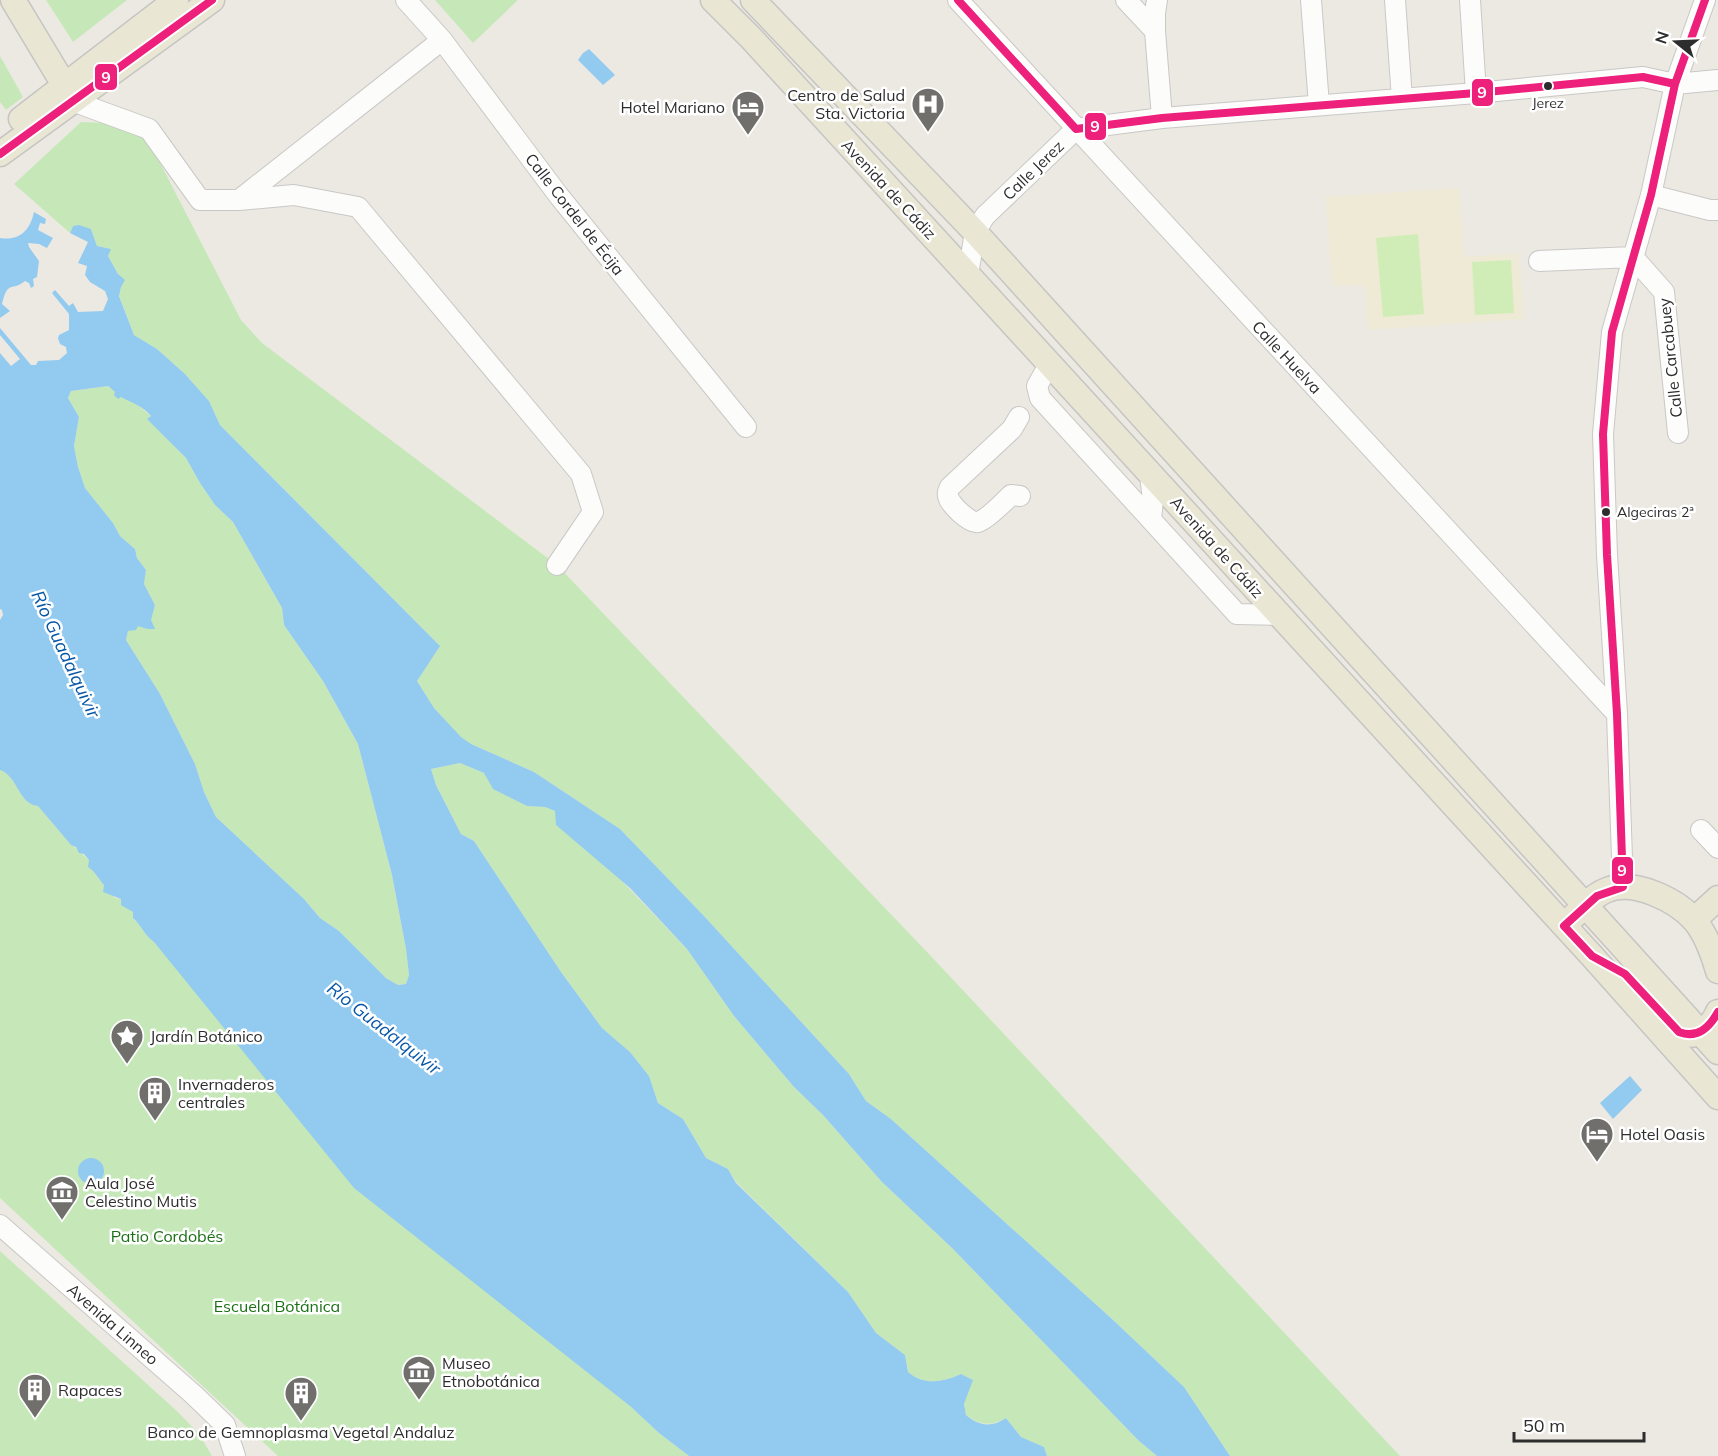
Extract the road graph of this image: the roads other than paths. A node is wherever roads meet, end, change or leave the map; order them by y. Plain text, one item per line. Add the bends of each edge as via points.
1 (13, 0) edge
2 (176, 0) edge
3 (212, 0) edge
4 (406, 0) edge
5 (713, 0) edge
6 (753, 0) edge
7 (958, 0) edge
8 (1126, 0) edge
9 (1157, 0) edge
10 (1311, 0) edge
11 (1395, 0) edge
12 (1470, 0) edge
13 (1705, 0) edge
14 (1155, 31) junction
15 (442, 40) junction
16 (1718, 80) edge
17 (1676, 84) junction
18 (1476, 93) junction
19 (70, 94) junction
20 (1401, 99) junction
21 (1319, 105) junction
22 (37, 117) junction
23 (1162, 117) junction
24 (1076, 129) junction
25 (0, 136) edge
26 (0, 154) edge
27 (1651, 195) junction
28 (239, 201) junction
29 (1718, 215) edge
30 (975, 232) junction
31 (1634, 257) junction
32 (1539, 261) dead end
33 (968, 275) junction
34 (1050, 363) junction
35 (1019, 417) dead end
36 (746, 427) dead end
37 (1678, 433) dead end
38 (1150, 474) junction
39 (1020, 496) dead end
40 (1151, 519) junction
41 (557, 565) dead end
42 (1278, 615) junction
43 (1617, 714) junction
44 (1701, 830) dead end
45 (1718, 848) edge
46 (1623, 887) junction
47 (1718, 898) edge
48 (1584, 906) junction
49 (1694, 920) junction
50 (1564, 926) junction
51 (1592, 956) junction
52 (1718, 971) edge
53 (1718, 1012) edge
54 (1701, 1033) junction
55 (1718, 1053) edge
56 (1718, 1097) edge
57 (0, 1225) edge
58 (235, 1456) edge

1 - 19 main road
2 - 19 main road
3 - 19 main road
4 - 15 street, Calle Cordel de Écija
5 - 33 main road, Avenida de Cádiz
6 - 30 main road, Avenida de Cádiz
7 - 24 street, Calle Huelva
8 - 14 street
9 - 14 street
10 - 21 street
11 - 20 street
12 - 18 street
13 - 17 street
14 - 23 street
15 - 28 street
15 - 36 street, Calle Cordel de Écija via 559,196
16 - 17 street, Calle Jerez
17 - 18 street, Calle Jerez via 1643,77
17 - 27 street
18 - 20 street, Calle Jerez
19 - 22 main road
19 - 28 street via 149,129 200,200
20 - 21 street, Calle Jerez
21 - 23 street, Calle Jerez
22 - 25 main road
22 - 26 main road
23 - 24 street, Calle Jerez
24 - 30 street, Calle Jerez via 985,216
24 - 43 street, Calle Huelva
27 - 29 street
27 - 31 street
28 - 41 street via 294,195 357,207 581,474 593,512
30 - 33 street, Calle Jerez
30 - 48 main road, Avenida de Cádiz
31 - 32 street
31 - 37 street, Calle Carcabuey via 1664,292
31 - 43 street via 1612,332 1603,434 1606,555
33 - 34 main road, Avenida de Cádiz
34 - 38 main road, Avenida de Cádiz
34 - 40 street via 1037,386 1040,398
35 - 39 street via 1012,429 947,493 948,499 973,523 980,522 1011,495
38 - 40 street via 1154,500
38 - 42 main road, Avenida de Cádiz
40 - 42 street via 1237,614
42 - 50 main road, Avenida de Cádiz
43 - 46 street
44 - 45 street
46 - 48 main road via 1608,889
46 - 49 main road via 1648,890 1671,901
47 - 49 main road
48 - 50 main road
48 - 54 main road, Avenida de Cádiz
49 - 52 main road
50 - 51 main road, Avenida de Cádiz
51 - 54 main road via 1625,974 1679,1032
51 - 56 main road, Avenida de Cádiz
53 - 54 main road
54 - 55 main road, Avenida de Cádiz
57 - 58 street, Avenida Linneo via 225,1425

